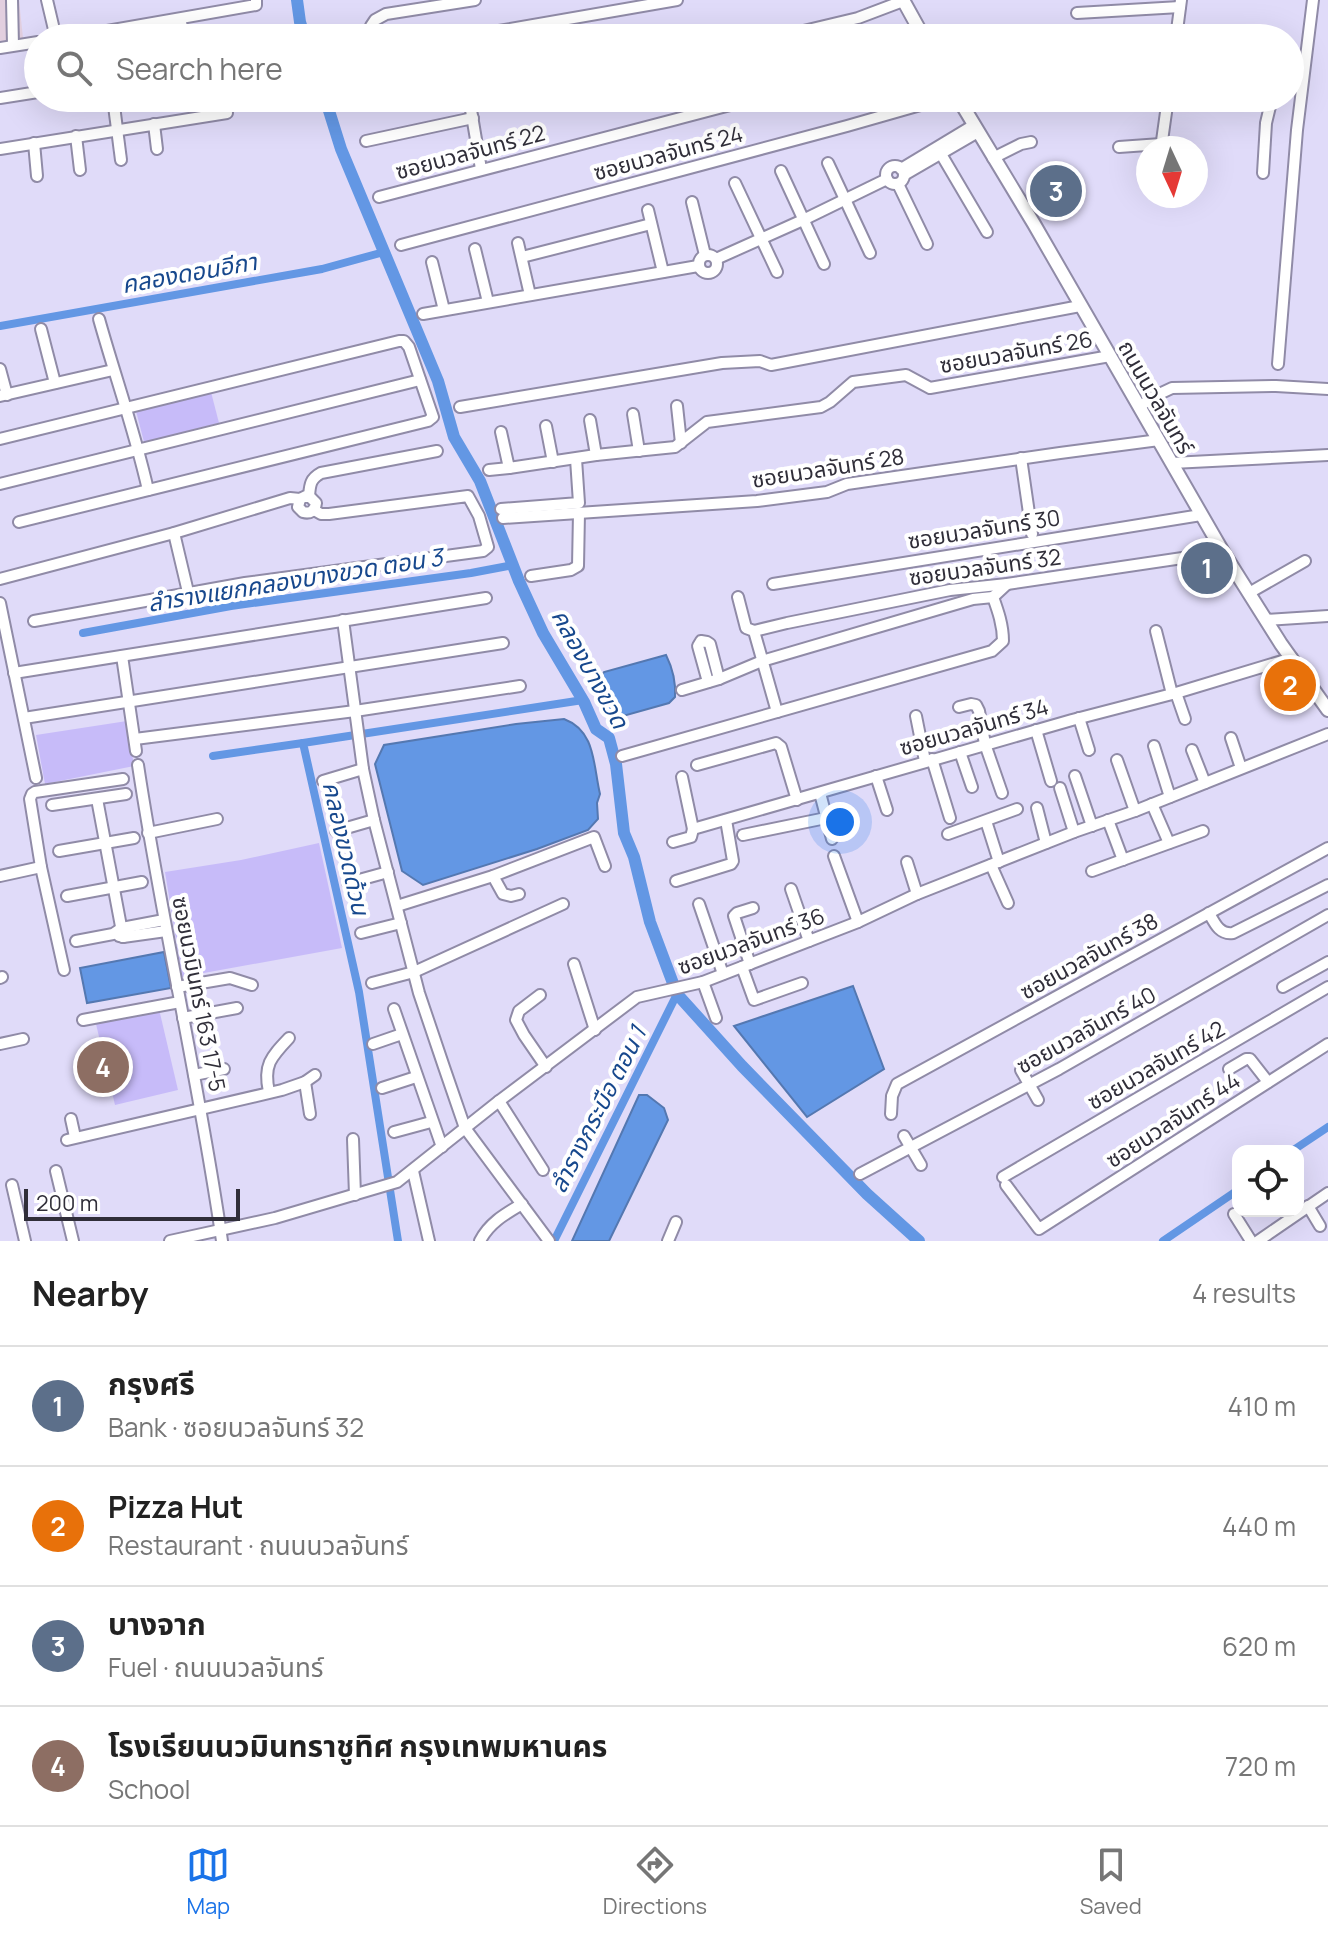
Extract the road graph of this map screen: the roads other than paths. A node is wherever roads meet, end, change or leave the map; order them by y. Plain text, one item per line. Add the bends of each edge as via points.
1 (12, 0) edge
2 (47, 0) edge
3 (475, 0) edge
4 (677, 0) edge
5 (903, 0) edge
6 (1313, 0) edge
7 (256, 3) edge
8 (1181, 4) edge
9 (1136, 5) edge
10 (1092, 6) edge
11 (1077, 13) dead end
12 (180, 19) junction
13 (53, 24) edge
14 (157, 24) edge
15 (181, 24) edge
16 (372, 24) edge
17 (539, 24) edge
18 (833, 24) edge
19 (916, 24) edge
20 (1178, 24) edge
21 (24, 44) edge
22 (13, 45) junction
23 (0, 48) edge
24 (1304, 72) edge
25 (24, 94) edge
26 (0, 98) edge
27 (115, 112) edge
28 (472, 112) edge
29 (703, 112) edge
30 (896, 112) edge
31 (966, 112) edge
32 (1166, 112) edge
33 (1269, 112) edge
34 (1300, 112) edge
35 (227, 113) dead end
36 (473, 118) junction
37 (154, 124) junction
38 (118, 129) junction
39 (976, 129) junction
40 (76, 136) junction
41 (1162, 136) edge
42 (366, 141) dead end
43 (1031, 142) dead end
44 (34, 143) junction
45 (1119, 147) dead end
46 (1136, 147) edge
47 (0, 149) edge
48 (157, 149) dead end
49 (941, 154) junction
50 (993, 158) junction
51 (121, 160) dead end
52 (828, 163) dead end
53 (481, 169) junction
54 (80, 170) dead end
55 (781, 171) dead end
56 (1263, 173) dead end
57 (37, 176) dead end
58 (901, 176) junction
59 (887, 179) junction
60 (735, 183) dead end
61 (379, 197) dead end
62 (845, 199) junction
63 (692, 202) dead end
64 (648, 210) dead end
65 (803, 220) junction
66 (651, 224) junction
67 (987, 232) dead end
68 (760, 238) junction
69 (518, 243) dead end
70 (927, 244) dead end
71 (401, 245) dead end
72 (475, 249) dead end
73 (870, 253) dead end
74 (522, 257) junction
75 (710, 257) junction
76 (432, 262) dead end
77 (824, 264) dead end
78 (698, 266) junction
79 (663, 272) junction
80 (777, 272) dead end
81 (530, 295) junction
82 (488, 302) junction
83 (1080, 306) junction
84 (444, 310) junction
85 (423, 314) dead end
86 (99, 319) dead end
87 (41, 329) dead end
88 (1110, 356) junction
89 (1278, 364) dead end
90 (0, 369) edge
91 (113, 370) junction
92 (420, 380) junction
93 (55, 383) junction
94 (1328, 389) edge
95 (3, 395) edge
96 (677, 406) dead end
97 (460, 407) dead end
98 (1139, 407) junction
99 (127, 408) junction
100 (633, 414) dead end
101 (590, 420) dead end
102 (546, 426) dead end
103 (501, 432) dead end
104 (0, 439) edge
105 (1159, 440) junction
106 (681, 443) junction
107 (139, 450) junction
108 (437, 451) dead end
109 (639, 451) junction
110 (596, 455) junction
111 (1328, 455) edge
112 (1021, 458) junction
113 (576, 459) junction
114 (553, 462) junction
115 (1172, 463) junction
116 (509, 468) junction
117 (489, 470) dead end
118 (0, 484) edge
119 (148, 490) junction
120 (305, 498) junction
121 (579, 513) junction
122 (1201, 515) junction
123 (19, 522) dead end
124 (174, 533) junction
125 (1032, 534) dead end
126 (1223, 552) junction
127 (1305, 561) dead end
128 (531, 576) dead end
129 (0, 579) edge
130 (773, 584) dead end
131 (1007, 584) junction
132 (188, 592) junction
133 (1249, 593) junction
134 (738, 597) dead end
135 (993, 597) junction
136 (486, 598) dead end
137 (898, 601) junction
138 (0, 603) edge
139 (1328, 616) edge
140 (906, 619) junction
141 (343, 620) junction
142 (1266, 620) junction
143 (34, 621) dead end
144 (754, 631) junction
145 (1156, 631) dead end
146 (503, 643) dead end
147 (122, 656) junction
148 (1292, 658) junction
149 (762, 661) junction
150 (349, 666) junction
151 (14, 673) junction
152 (520, 686) dead end
153 (682, 690) dead end
154 (1174, 693) junction
155 (128, 701) junction
156 (959, 707) dead end
157 (1328, 709) edge
158 (355, 711) junction
159 (777, 712) junction
160 (916, 716) dead end
161 (24, 718) junction
162 (1079, 718) junction
163 (1185, 719) dead end
164 (1036, 730) junction
165 (1328, 734) edge
166 (1231, 738) dead end
167 (985, 744) junction
168 (1154, 746) dead end
169 (1089, 750) dead end
170 (1192, 750) dead end
171 (960, 752) junction
172 (622, 756) dead end
173 (929, 760) junction
174 (1117, 760) dead end
175 (138, 765) dead end
176 (697, 765) dead end
177 (1241, 768) junction
178 (363, 769) junction
179 (876, 776) junction
180 (1075, 776) dead end
181 (682, 777) dead end
182 (36, 778) dead end
183 (123, 779) dead end
184 (323, 781) dead end
185 (1051, 781) dead end
186 (1205, 783) junction
187 (972, 787) dead end
188 (1060, 788) dead end
189 (820, 793) junction
190 (1002, 793) dead end
191 (126, 794) dead end
192 (1170, 797) junction
193 (97, 799) junction
194 (797, 800) junction
195 (1152, 804) junction
196 (52, 805) dead end
197 (1037, 808) dead end
198 (1017, 809) dead end
199 (760, 810) junction
200 (887, 810) dead end
201 (1135, 811) junction
202 (826, 818) junction
203 (950, 818) dead end
204 (217, 819) dead end
205 (374, 820) junction
206 (726, 820) junction
207 (1108, 820) junction
208 (986, 821) junction
209 (1092, 826) junction
210 (693, 829) junction
211 (765, 830) junction
212 (336, 831) dead end
213 (1203, 831) dead end
214 (1074, 832) junction
215 (148, 833) junction
216 (948, 834) dead end
217 (743, 835) dead end
218 (134, 838) dead end
219 (832, 839) dead end
220 (105, 842) junction
221 (673, 842) dead end
222 (1046, 843) junction
223 (1169, 843) junction
224 (1328, 848) edge
225 (59, 851) dead end
226 (834, 856) dead end
227 (1123, 860) junction
228 (907, 862) dead end
229 (995, 863) junction
230 (605, 866) dead end
231 (41, 867) junction
232 (1092, 871) dead end
233 (388, 872) junction
234 (0, 876) edge
235 (493, 876) junction
236 (676, 881) dead end
237 (142, 882) dead end
238 (348, 883) dead end
239 (1328, 885) edge
240 (114, 888) junction
241 (791, 889) dead end
242 (519, 894) dead end
243 (917, 894) junction
244 (67, 896) dead end
245 (1008, 903) dead end
246 (563, 904) dead end
247 (699, 904) dead end
248 (397, 906) junction
249 (753, 908) dead end
250 (1209, 913) junction
251 (1328, 915) edge
252 (858, 922) junction
253 (401, 923) junction
254 (165, 926) junction
255 (119, 933) junction
256 (361, 933) dead end
257 (76, 941) dead end
258 (809, 941) junction
259 (1328, 962) edge
260 (574, 964) dead end
261 (746, 965) junction
262 (64, 970) dead end
263 (414, 972) junction
264 (723, 974) junction
265 (703, 982) junction
266 (372, 983) dead end
267 (802, 983) dead end
268 (252, 985) dead end
269 (177, 987) junction
270 (1283, 987) dead end
271 (1328, 987) edge
272 (540, 995) dead end
273 (754, 1000) junction
274 (180, 1002) junction
275 (237, 1008) dead end
276 (394, 1009) dead end
277 (758, 1014) dead end
278 (183, 1018) junction
279 (716, 1018) dead end
280 (83, 1020) dead end
281 (595, 1030) junction
282 (402, 1034) junction
283 (289, 1038) dead end
284 (23, 1039) dead end
285 (0, 1044) edge
286 (373, 1044) dead end
287 (1328, 1044) edge
288 (546, 1067) junction
289 (224, 1069) dead end
290 (1229, 1069) dead end
291 (1021, 1070) dead end
292 (194, 1075) junction
293 (416, 1077) junction
294 (1268, 1082) junction
295 (1030, 1085) junction
296 (382, 1088) dead end
297 (269, 1092) junction
298 (1038, 1100) dead end
299 (499, 1101) junction
300 (200, 1108) junction
301 (310, 1114) dead end
302 (891, 1114) dead end
303 (71, 1119) dead end
304 (431, 1122) junction
305 (465, 1128) junction
306 (394, 1132) dead end
307 (904, 1136) dead end
308 (353, 1139) dead end
309 (442, 1147) junction
310 (911, 1148) junction
311 (921, 1165) dead end
312 (543, 1170) dead end
313 (56, 1171) dead end
314 (413, 1171) junction
315 (860, 1174) dead end
316 (12, 1185) dead end
317 (1328, 1193) edge
318 (355, 1195) junction
319 (522, 1204) junction
320 (1308, 1206) junction
321 (1236, 1217) edge
322 (676, 1222) dead end
323 (1320, 1226) dead end
324 (1039, 1229) joint
325 (221, 1236) edge
326 (25, 1241) edge
327 (73, 1241) edge
328 (170, 1241) edge
329 (429, 1241) edge
330 (480, 1241) edge
331 (549, 1241) edge
332 (668, 1241) edge
333 (1251, 1241) edge
334 (1258, 1241) edge

1 - 22 street
2 - 13 street
3 - 16 street via 386,14
4 - 17 street
5 - 18 street
5 - 19 main road
6 - 24 street
7 - 12 street
8 - 9 street
8 - 20 street
9 - 10 street
10 - 11 street
12 - 14 street
12 - 15 street
21 - 22 street
22 - 23 street
25 - 26 street
27 - 38 street
28 - 36 street
29 - 53 street, ซอยนวลจันทร์ 22
30 - 71 street, ซอยนวลจันทร์ 24
31 - 39 main road, ถนนนวลจันทร์
32 - 41 street
33 - 56 street
34 - 89 street
35 - 37 street
36 - 42 street
36 - 53 street
37 - 38 street
37 - 48 street
38 - 40 street
38 - 51 street
39 - 49 street
39 - 50 main road, ถนนนวลจันทร์
39 - 58 street
40 - 44 street
40 - 54 street
43 - 50 street
44 - 47 street
44 - 57 street
45 - 46 street
49 - 58 street
49 - 67 street
50 - 83 main road, ถนนนวลจันทร์
52 - 62 street
53 - 61 street, ซอยนวลจันทร์ 22
55 - 65 street
58 - 59 street via 892,184
58 - 59 street via 896,166
58 - 70 street
59 - 62 street
60 - 68 street
62 - 65 street
62 - 73 street
63 - 75 street
64 - 66 street
65 - 68 street
65 - 77 street
66 - 74 street
66 - 79 street
68 - 75 street
68 - 80 street
69 - 74 street
72 - 82 street
74 - 81 street
75 - 78 street via 700,259
75 - 78 street via 716,268 711,272
76 - 84 street
78 - 79 street
79 - 81 street
81 - 82 street
82 - 84 street
83 - 88 main road, ถนนนวลจันทร์
83 - 97 street via 771,365 722,363
84 - 85 street
86 - 91 street
87 - 93 street
88 - 98 main road, ถนนนวลจันทร์
88 - 106 street, ซอยนวลจันทร์ 26 via 930,388 906,375 853,382 821,407 707,422
90 - 95 street
91 - 93 street
91 - 99 street
92 - 99 street via 409,347 399,341
92 - 107 street
92 - 119 street via 431,420
93 - 95 street
94 - 98 street via 1172,388
96 - 106 street
98 - 105 main road, ถนนนวลจันทร์
99 - 104 street
99 - 107 street
100 - 109 street
101 - 110 street
102 - 114 street
103 - 116 street
105 - 112 street, ซอยนวลจันทร์ 28
105 - 115 main road, ถนนนวลจันทร์
106 - 109 street, ซอยนวลจันทร์ 26
107 - 118 street
107 - 119 street
108 - 120 street via 321,473
109 - 110 street, ซอยนวลจันทร์ 26
110 - 113 street, ซอยนวลจันทร์ 26
111 - 115 street
112 - 121 street, ซอยนวลจันทร์ 28 via 798,496
112 - 125 street
113 - 114 street, ซอยนวลจันทร์ 26
113 - 121 street, ซอยนวลจันทร์ 28 via 579,503 502,514
114 - 116 street, ซอยนวลจันทร์ 26
115 - 122 main road, ถนนนวลจันทร์
116 - 117 street, ซอยนวลจันทร์ 26
119 - 123 street
120 - 124 street
120 - 132 street via 298,507 303,512 329,514 468,496 488,547
121 - 128 street via 578,566
122 - 126 main road, ถนนนวลจันทร์
122 - 130 street, ซอยนวลจันทร์ 30
124 - 129 street
124 - 132 street
126 - 131 street, ซอยนวลจันทร์ 32
126 - 133 main road, ถนนนวลจันทร์
127 - 133 street
131 - 135 street
131 - 137 street, ซอยนวลจันทร์ 32
132 - 143 street
133 - 142 main road, ถนนนวลจันทร์
134 - 144 street via 746,628
135 - 140 street
135 - 159 street via 1003,641 992,651
136 - 141 street
137 - 140 street
137 - 144 street, ซอยนวลจันทร์ 32
138 - 151 street
139 - 142 street
140 - 149 street
141 - 147 street
141 - 150 street
142 - 148 main road, ถนนนวลจันทร์
144 - 149 street
145 - 154 street
146 - 150 street
147 - 151 street
147 - 155 street
148 - 154 street, ซอยนวลจันทร์ 34
148 - 157 main road, ถนนนวลจันทร์
149 - 153 street
149 - 159 street
150 - 155 street
150 - 158 street
151 - 161 street
152 - 158 street
154 - 162 street, ซอยนวลจันทร์ 34
154 - 163 street
155 - 158 street via 135,745
155 - 161 street
156 - 167 street via 976,705
158 - 178 street
159 - 172 street
160 - 173 street
161 - 182 street
162 - 164 street, ซอยนวลจันทร์ 34
162 - 169 street
164 - 167 street, ซอยนวลจันทร์ 34
164 - 185 street
165 - 177 street, ซอยนวลจันทร์ 36
166 - 177 street
167 - 171 street, ซอยนวลจันทร์ 34
167 - 190 street
168 - 192 street
170 - 186 street
171 - 173 street, ซอยนวลจันทร์ 34
171 - 187 street
173 - 179 street, ซอยนวลจันทร์ 34
173 - 203 street
174 - 201 street
175 - 215 street, ซอยนวมินทร์ 163 17-5
176 - 194 street via 776,743
177 - 186 street, ซอยนวลจันทร์ 36
178 - 184 street
178 - 205 street
179 - 189 street, ซอยนวลจันทร์ 34
179 - 200 street
180 - 209 street
181 - 210 street
183 - 231 street via 32,794
186 - 192 street, ซอยนวลจันทร์ 36
188 - 214 street
189 - 194 street, ซอยนวลจันทร์ 34
189 - 202 street
191 - 193 street
192 - 195 street, ซอยนวลจันทร์ 36
193 - 196 street
193 - 220 street
194 - 199 street, ซอยนวลจันทร์ 34
195 - 201 street, ซอยนวลจันทร์ 36
195 - 223 street
197 - 222 street
198 - 208 street
199 - 206 street, ซอยนวลจันทร์ 34
199 - 211 street
201 - 207 street, ซอยนวลจันทร์ 36
202 - 211 street
202 - 219 street
204 - 215 street
205 - 212 street
205 - 233 street
206 - 210 street, ซอยนวลจันทร์ 34
206 - 236 street via 731,864
207 - 209 street, ซอยนวลจันทร์ 36
207 - 227 street
208 - 216 street
208 - 229 street
209 - 214 street, ซอยนวลจันทร์ 36
210 - 221 street, ซอยนวลจันทร์ 34 via 691,837
211 - 217 street
213 - 223 street
214 - 222 street, ซอยนวลจันทร์ 36
215 - 254 street, ซอยนวมินทร์ 163 17-5
218 - 220 street
220 - 225 street
220 - 240 street
222 - 229 street, ซอยนวลจันทร์ 36
223 - 227 street
224 - 250 street, ซอยนวลจันทร์ 38
226 - 252 street
227 - 232 street
228 - 243 street
229 - 243 street, ซอยนวลจันทร์ 36
229 - 245 street
230 - 235 street via 594,837
231 - 234 street
231 - 262 street
233 - 238 street
233 - 248 street
235 - 242 street via 503,894
235 - 248 street
237 - 240 street
239 - 250 street via 1233,933 1221,931
240 - 244 street
240 - 255 street
241 - 258 street
243 - 252 street, ซอยนวลจันทร์ 36
246 - 263 street
247 - 264 street
248 - 253 street
249 - 261 street via 734,916
250 - 302 street, ซอยนวลจันทร์ 38 via 897,1084
251 - 295 street, ซอยนวลจันทร์ 40
252 - 258 street, ซอยนวลจันทร์ 36
253 - 256 street
253 - 263 street
254 - 255 street
254 - 269 street, ซอยนวมินทร์ 163 17-5
255 - 257 street
258 - 261 street, ซอยนวลจันทร์ 36
259 - 270 street
260 - 281 street
261 - 264 street, ซอยนวลจันทร์ 36
261 - 273 street
263 - 266 street
263 - 305 street
264 - 265 street, ซอยนวลจันทร์ 36
265 - 279 street
265 - 281 street, ซอยนวลจันทร์ 36 via 631,1000
267 - 273 street
268 - 269 street via 230,978
269 - 274 street, ซอยนวมินทร์ 163 17-5
271 - 324 street, ซอยนวลจันทร์ 42 via 1005,1181
272 - 288 street via 519,1011 516,1020
273 - 277 street
274 - 278 street, ซอยนวมินทร์ 163 17-5
274 - 280 street
275 - 278 street
276 - 282 street
278 - 292 street, ซอยนวมินทร์ 163 17-5
281 - 288 street, ซอยนวลจันทร์ 36
282 - 286 street
282 - 293 street
283 - 297 street via 266,1070
284 - 285 street
287 - 294 street, ซอยนวลจันทร์ 44
288 - 299 street, ซอยนวลจันทร์ 36
289 - 292 street
290 - 294 street via 1250,1059
291 - 295 street
292 - 300 street, ซอยนวมินทร์ 163 17-5
293 - 296 street
293 - 304 street
294 - 324 street, ซอยนวลจันทร์ 44
295 - 298 street
295 - 310 street, ซอยนวลจันทร์ 40
297 - 300 street
297 - 301 street via 310,1078
299 - 305 street, ซอยนวลจันทร์ 36
299 - 312 street
300 - 303 street via 71,1139
300 - 325 street, ซอยนวมินทร์ 163 17-5
304 - 306 street
304 - 309 street
305 - 309 street, ซอยนวลจันทร์ 36
305 - 319 street
307 - 310 street
308 - 318 street
309 - 314 street, ซอยนวลจันทร์ 36
310 - 311 street
310 - 315 street, ซอยนวลจันทร์ 40
313 - 327 street
314 - 318 street, ซอยนวลจันทร์ 36 via 397,1182
314 - 329 street
316 - 326 street
317 - 320 street
318 - 325 street, ซอยนวลจันทร์ 36
319 - 330 street via 491,1224
319 - 331 street
320 - 323 street
320 - 334 street
321 - 333 street
322 - 332 street
325 - 328 street, ซอยนวลจันทร์ 36

